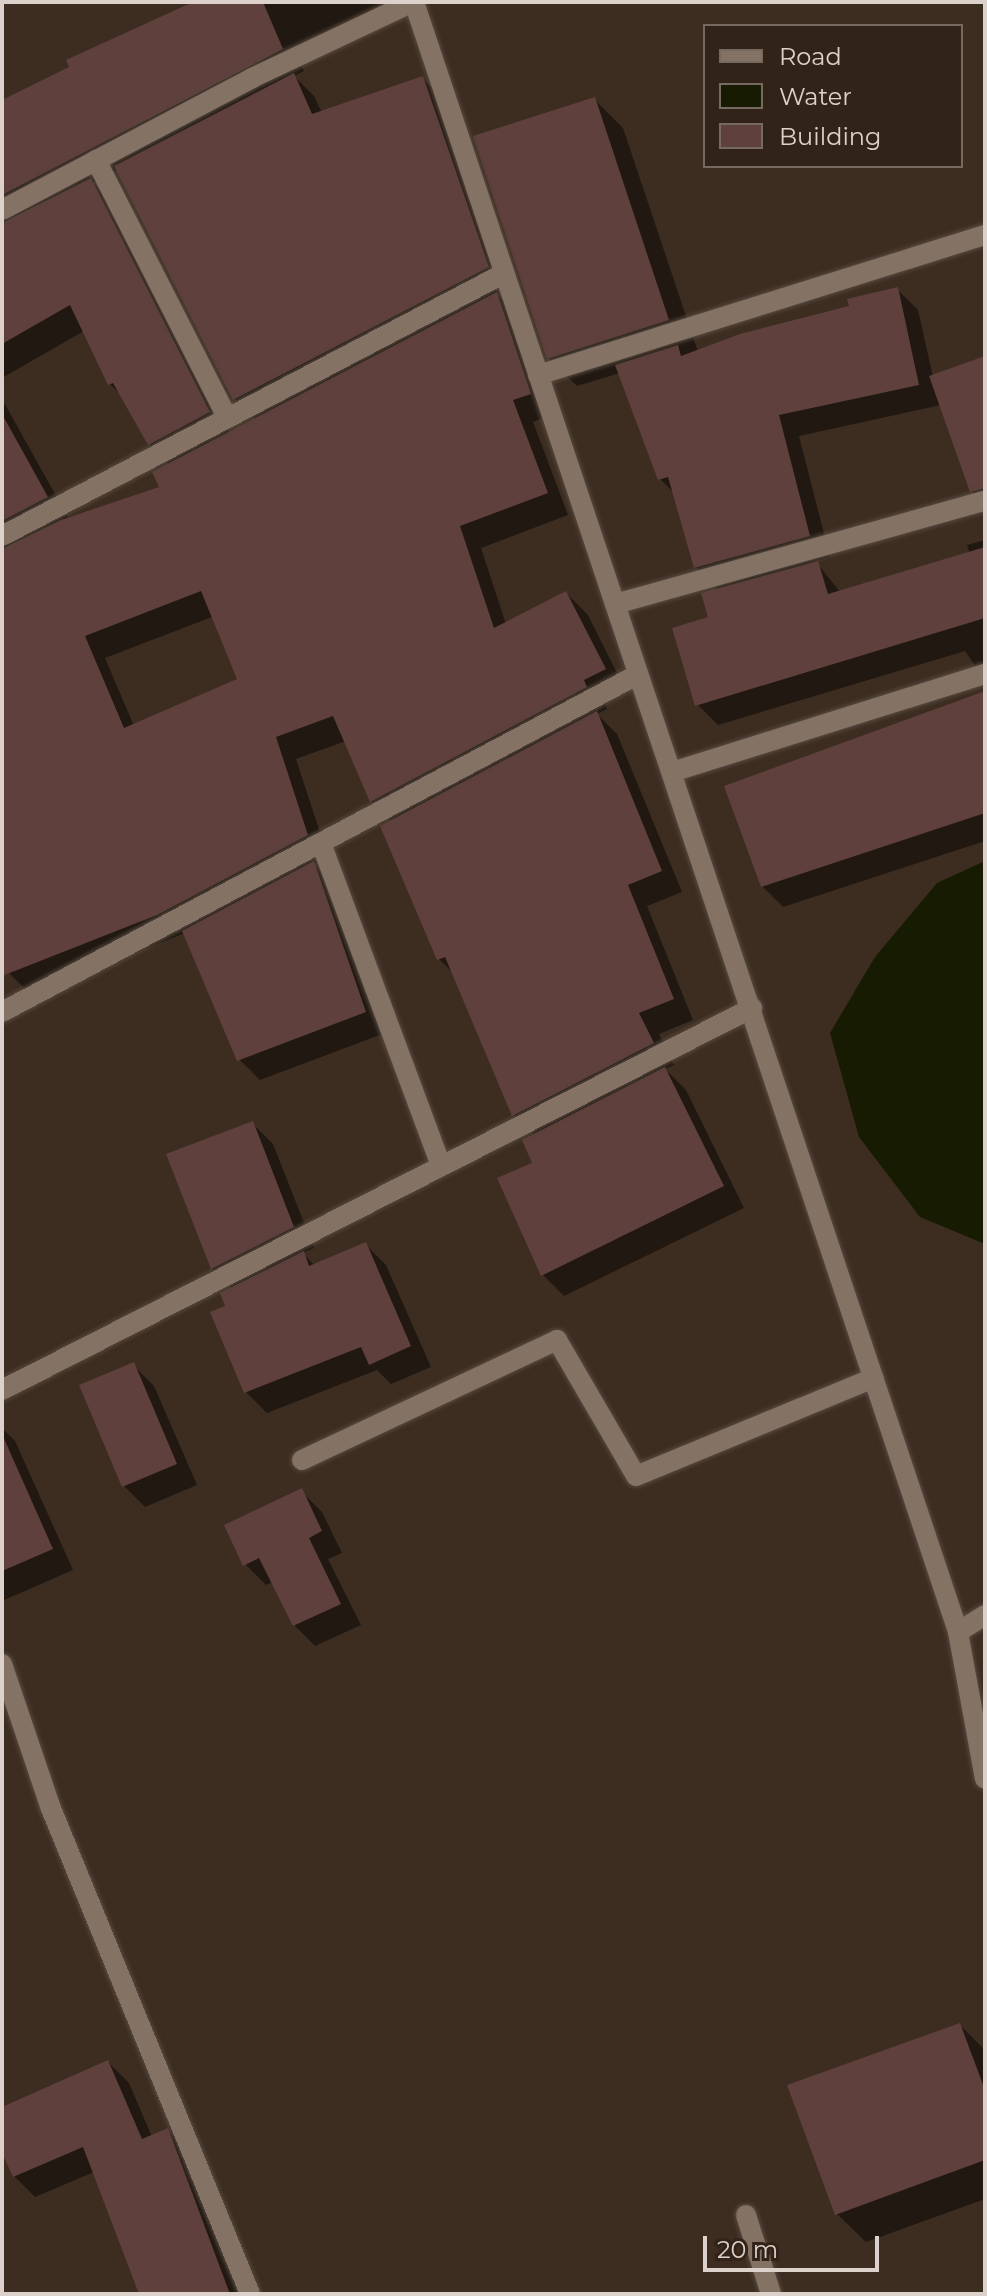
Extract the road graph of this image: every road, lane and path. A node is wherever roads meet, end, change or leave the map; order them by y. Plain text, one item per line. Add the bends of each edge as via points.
1 (414, 2) edge
2 (96, 160) junction
3 (2, 210) edge
4 (985, 235) edge
5 (503, 274) junction
6 (538, 375) junction
7 (226, 415) junction
8 (985, 501) edge
9 (2, 536) edge
10 (615, 604) junction
11 (985, 674) edge
12 (637, 675) junction
13 (672, 772) junction
14 (321, 843) junction
15 (752, 1008) junction
16 (2, 1012) edge
17 (441, 1165) junction
18 (874, 1378) junction
19 (2, 1390) edge
20 (302, 1460) dead end
21 (985, 1615) edge
22 (958, 1632) junction
23 (2, 1664) edge
24 (985, 1779) edge
25 (746, 2215) dead end
26 (250, 2294) edge
27 (771, 2294) edge

1 - 2 street
1 - 5 street
2 - 3 street
2 - 7 street
4 - 6 street
5 - 6 street
5 - 7 street
6 - 10 street
7 - 9 street
8 - 10 street
10 - 12 street
11 - 13 street
12 - 13 street
12 - 14 street
13 - 15 street
14 - 16 street
14 - 17 street
15 - 17 street
15 - 18 street
17 - 19 street
18 - 20 street via 636,1476 557,1340
18 - 22 street
21 - 22 street
22 - 24 street
23 - 26 street via 50,1806
25 - 27 street

